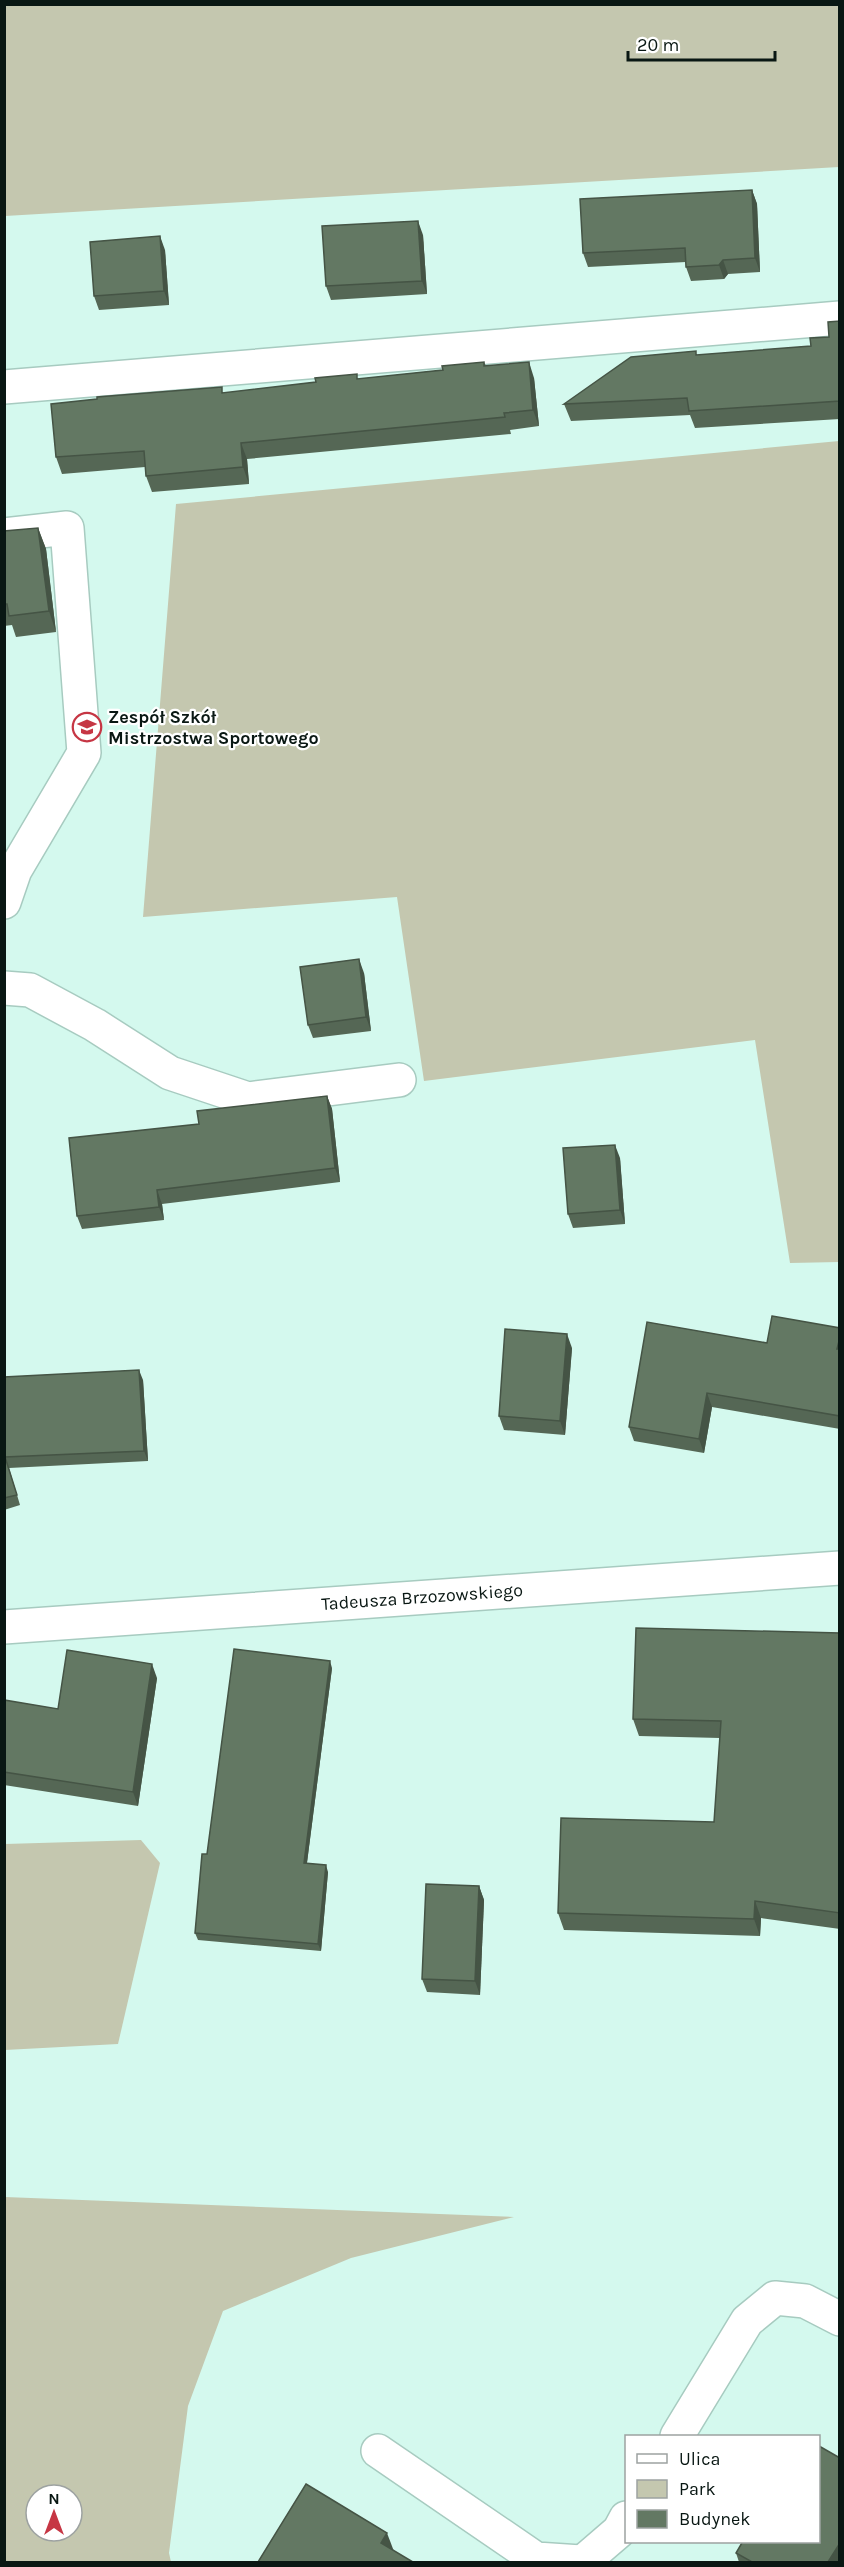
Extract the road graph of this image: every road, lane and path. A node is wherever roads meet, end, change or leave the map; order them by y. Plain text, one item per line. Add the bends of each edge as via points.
1 (840, 318) edge
2 (4, 387) edge
3 (4, 535) edge
4 (4, 902) edge
5 (4, 988) edge
6 (399, 1080) dead end
7 (840, 1568) edge
8 (4, 1627) edge
9 (840, 2319) edge
10 (678, 2435) edge
11 (378, 2451) dead end
12 (625, 2521) edge
13 (582, 2562) edge

1 - 2 street
3 - 4 street via 68,528 84,753 15,870
5 - 6 street via 30,990 95,1025 170,1073 248,1099
7 - 8 street, Tadeusza Brzozowskiego
9 - 10 street via 805,2301 775,2298 747,2321
11 - 13 street via 536,2559
12 - 13 street

